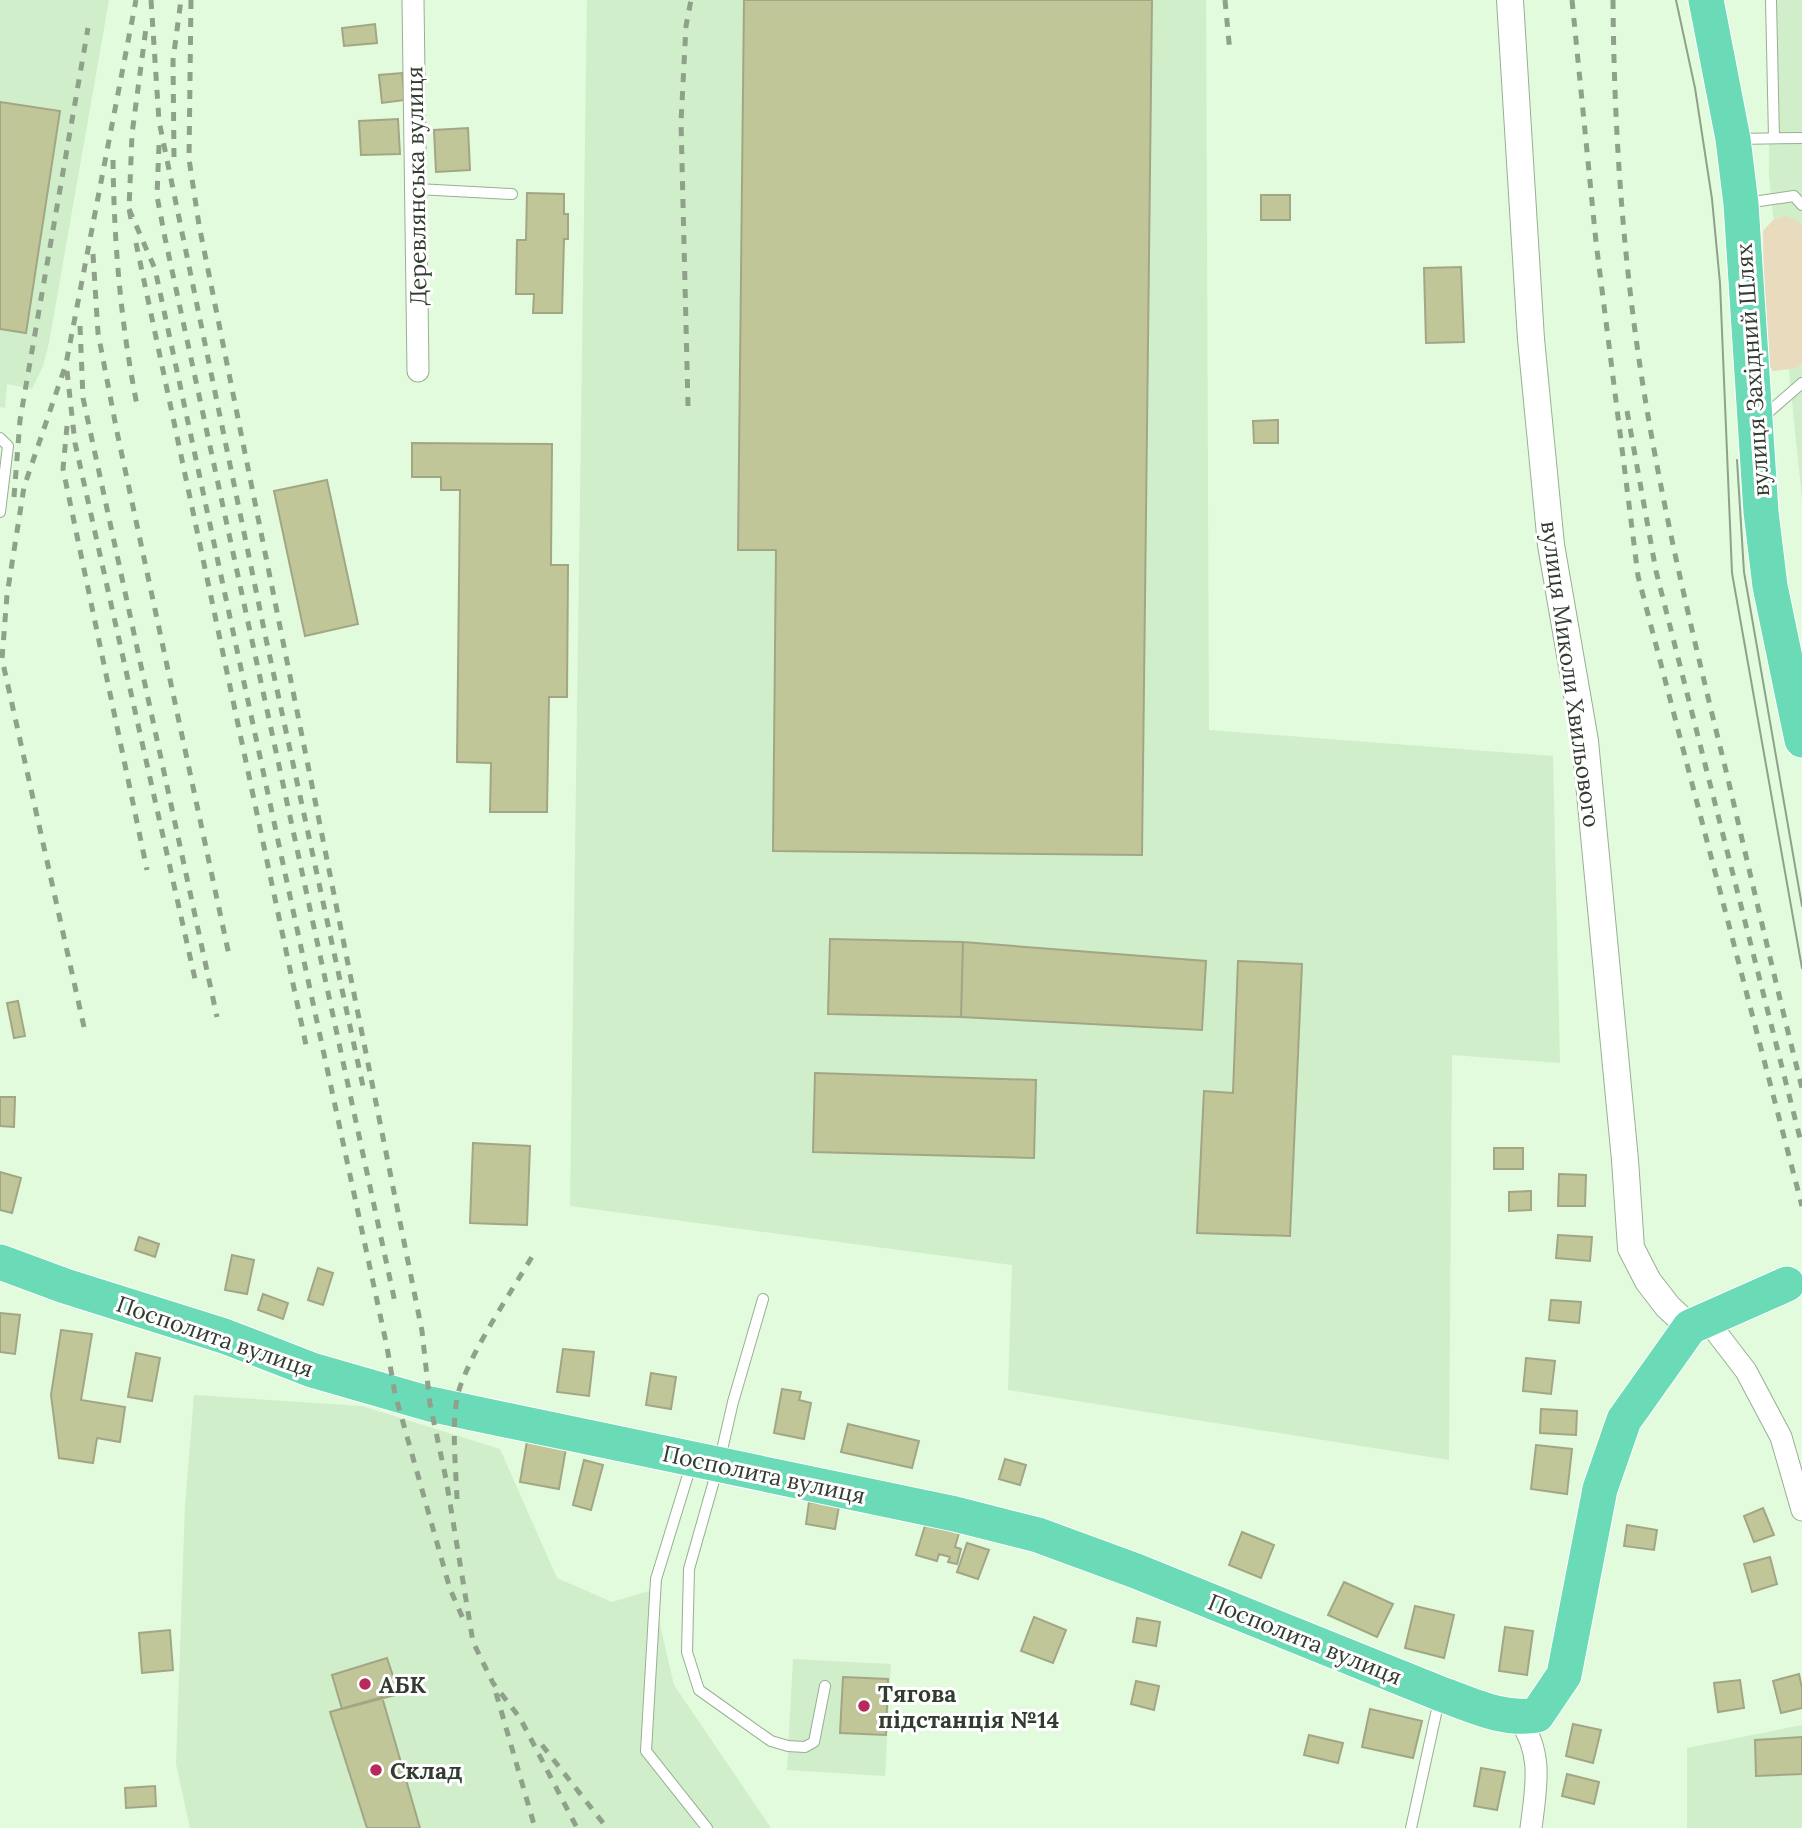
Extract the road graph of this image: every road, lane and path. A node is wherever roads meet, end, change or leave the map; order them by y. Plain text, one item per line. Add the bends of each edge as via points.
1 (412, 0) edge
2 (1510, 0) edge
3 (1706, 0) edge
4 (1771, 0) edge
5 (1774, 138) junction
6 (1802, 138) edge
7 (1733, 139) junction
8 (416, 190) junction
9 (512, 194) dead end
10 (1741, 204) junction
11 (1802, 205) edge
12 (418, 371) dead end
13 (1802, 383) edge
14 (1755, 424) junction
15 (0, 438) edge
16 (0, 512) edge
17 (1802, 740) edge
18 (0, 1262) edge
19 (1787, 1284) dead end
20 (763, 1299) dead end
21 (1698, 1323) junction
22 (706, 1461) junction
23 (1802, 1510) edge
24 (825, 1686) dead end
25 (1441, 1694) junction
26 (1518, 1718) junction
27 (707, 1828) edge
28 (1410, 1828) edge
29 (1531, 1828) edge

1 - 8 street, Деревлянська вулиця
2 - 21 street, вулиця Миколи Хвильового via 1531,339 1551,545 1586,741 1630,1248 1668,1307
3 - 7 highway, вулиця Західний Шлях
4 - 5 lane
5 - 6 lane
5 - 7 lane
7 - 10 highway, вулиця Західний Шлях
8 - 9 lane
8 - 12 street, Деревлянська вулиця
10 - 11 lane via 1794,196
10 - 14 highway, вулиця Західний Шлях
13 - 14 lane
14 - 17 highway, вулиця Західний Шлях via 1770,586
15 - 16 lane via 8,446
18 - 22 highway, Посполита вулиця via 395,1395
19 - 21 highway
20 - 22 lane via 733,1402
21 - 23 street, вулиця Миколи Хвильового via 1746,1371 1781,1437
21 - 26 highway via 1624,1420 1600,1489 1564,1675 1537,1715
22 - 24 lane via 689,1569 687,1652 699,1690 771,1741 805,1747 814,1742
22 - 25 highway, Посполита вулиця via 1038,1535
22 - 27 lane via 656,1579 646,1751
25 - 26 highway, Посполита вулиця
25 - 28 lane
26 - 29 street via 1530,1734 1538,1777

